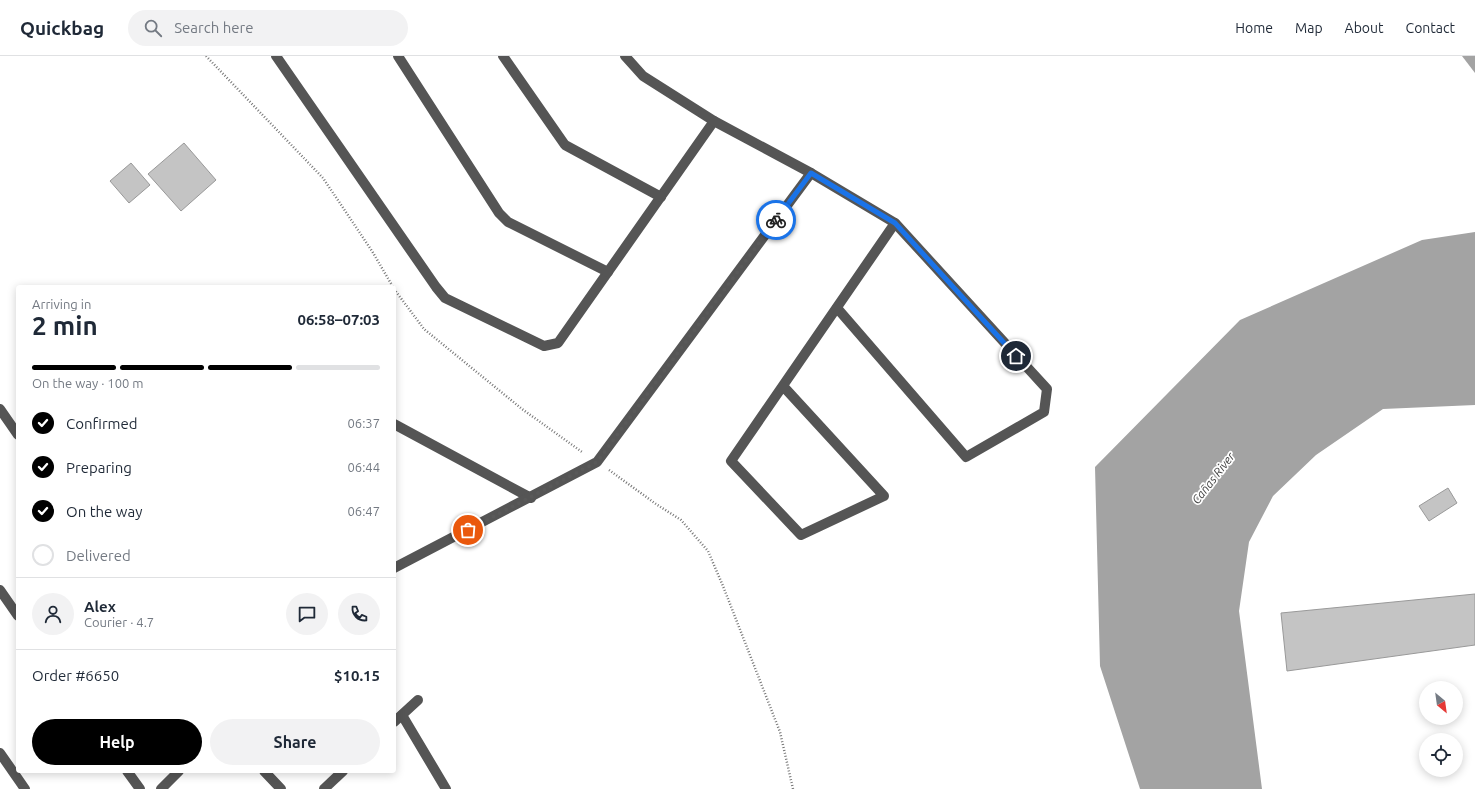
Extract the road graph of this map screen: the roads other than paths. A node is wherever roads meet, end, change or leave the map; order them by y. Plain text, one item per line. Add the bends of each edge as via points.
1 (276, 56) edge
2 (398, 56) edge
3 (503, 56) edge
4 (625, 56) edge
5 (714, 121) junction
6 (811, 173) junction
7 (661, 197) junction
8 (895, 223) junction
9 (608, 272) junction
10 (837, 308) junction
11 (783, 386) junction
12 (0, 409) edge
13 (396, 425) edge
14 (16, 432) edge
15 (531, 498) junction
16 (396, 567) edge
17 (0, 590) edge
18 (16, 613) edge
19 (418, 700) dead end
20 (402, 715) junction
21 (396, 720) edge
22 (0, 753) edge
23 (128, 773) edge
24 (177, 773) edge
25 (266, 773) edge
26 (341, 773) edge
27 (24, 789) edge
28 (140, 789) edge
29 (161, 789) edge
30 (281, 789) edge
31 (324, 789) edge
32 (446, 789) edge

1 - 9 street via 445,298 544,346 558,343
2 - 9 street via 499,213 508,222
3 - 7 street via 564,145
4 - 5 street via 643,76
5 - 6 street
5 - 7 street
6 - 8 street
6 - 15 street via 597,462
7 - 9 street
8 - 10 street
8 - 10 street via 1047,389 1044,412 966,457
10 - 11 street
11 - 11 street via 884,496 801,535 731,461
12 - 14 street
13 - 15 street
15 - 16 street
17 - 18 street
19 - 20 street
20 - 21 street
20 - 32 street
22 - 27 street
23 - 28 street
24 - 29 street
25 - 30 street
26 - 31 street

